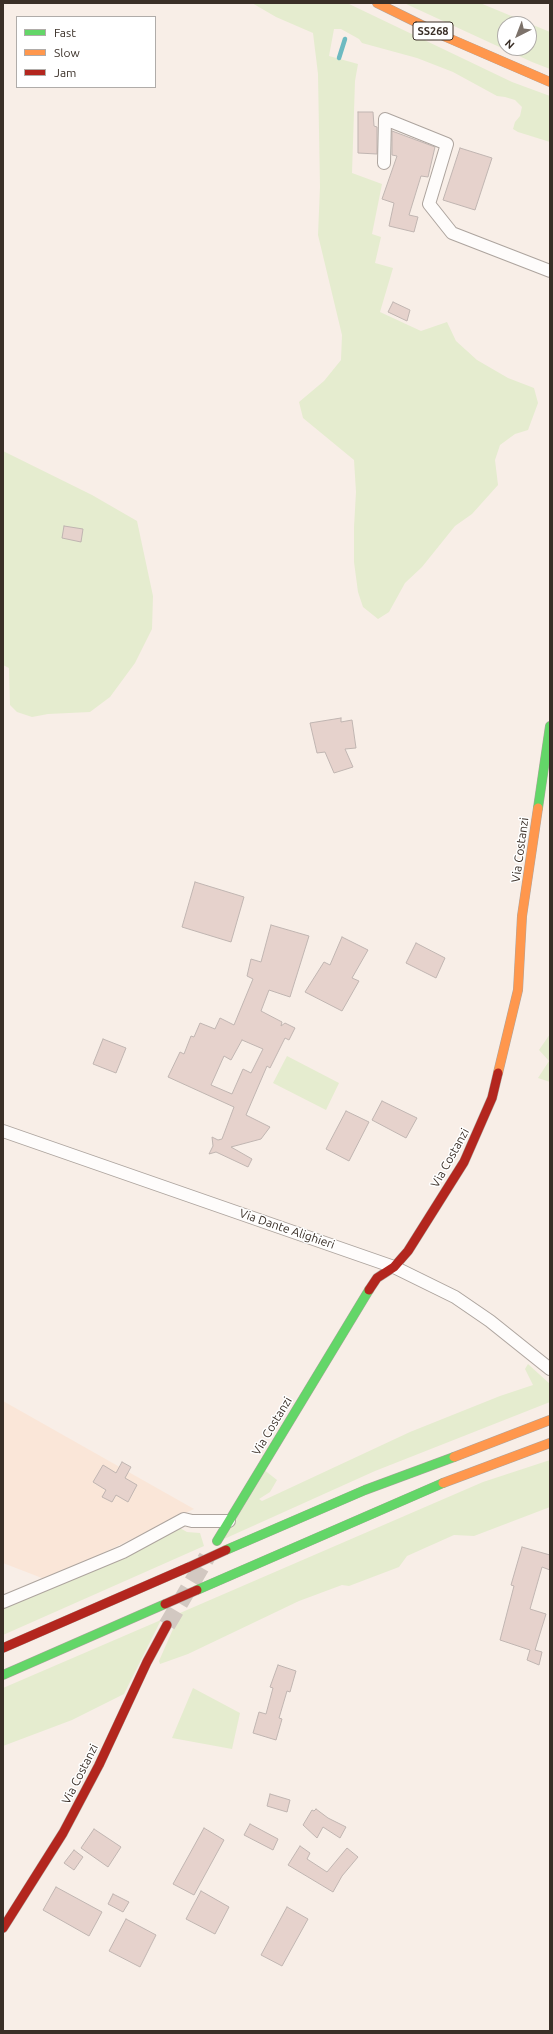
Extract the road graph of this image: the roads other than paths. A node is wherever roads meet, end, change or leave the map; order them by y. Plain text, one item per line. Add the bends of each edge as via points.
1 (377, 3) edge
2 (550, 82) edge
3 (384, 163) dead end
4 (550, 271) edge
5 (550, 726) edge
6 (3, 1131) edge
7 (394, 1267) junction
8 (550, 1369) edge
9 (550, 1420) edge
10 (550, 1443) edge
11 (229, 1521) junction
12 (217, 1541) dead end
13 (3, 1602) edge
14 (167, 1626) tunnel mouth
15 (3, 1648) edge
16 (3, 1675) edge
17 (3, 1928) edge

1 - 2 main road, SS268 via 446,37
3 - 4 street via 385,119 447,144 429,204 452,233
5 - 7 main road, Via Costanzi via 522,916 518,990 492,1098 464,1162 408,1251
6 - 7 street, Via Dante Alighieri
7 - 8 street, Via Dante Alighieri via 455,1297 490,1321
7 - 11 main road, Via Costanzi via 377,1278 358,1305
9 - 15 main road, bridge via 365,1490
10 - 16 main road, bridge via 460,1476
11 - 12 main road, Via Costanzi
11 - 13 street via 192,1521 184,1518 123,1552
14 - 17 main road, Via Costanzi via 147,1662 99,1765 62,1833

